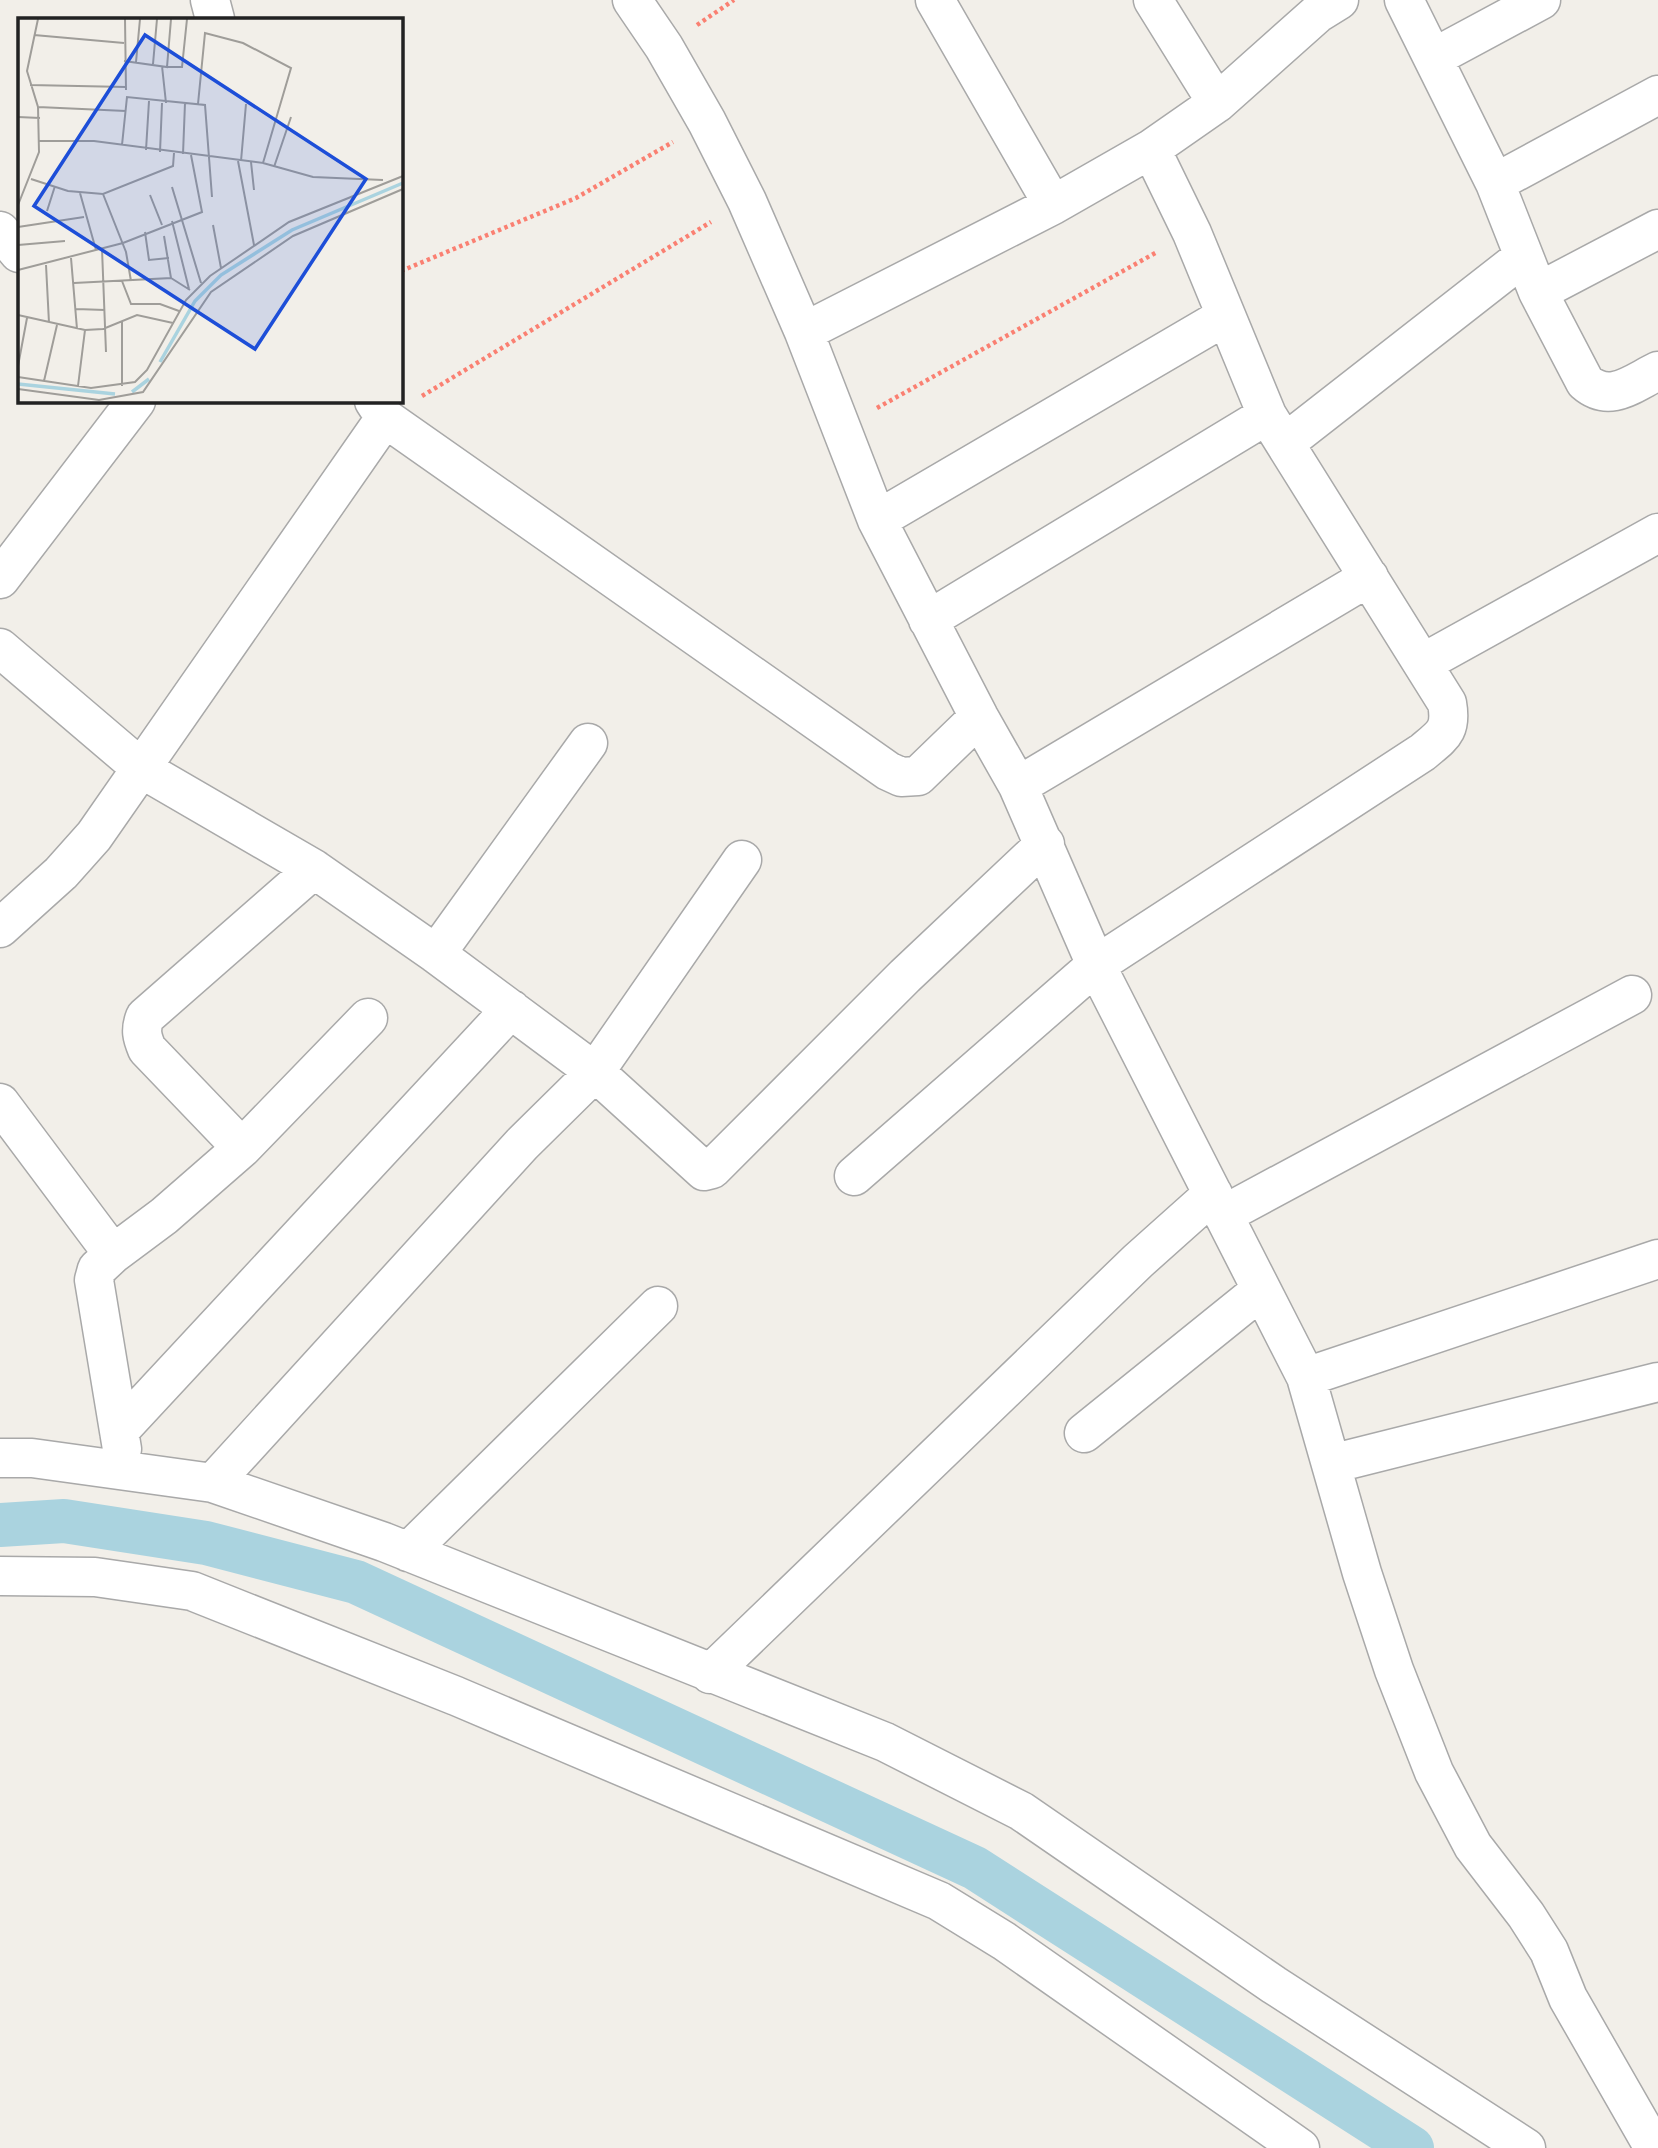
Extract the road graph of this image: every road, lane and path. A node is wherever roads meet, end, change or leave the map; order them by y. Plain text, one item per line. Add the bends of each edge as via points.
1 (210, 0) edge
2 (632, 0) edge
3 (935, 0) edge
4 (1153, 0) edge
5 (1339, 0) edge
6 (1404, 0) edge
7 (1541, 0) edge
8 (215, 18) edge
9 (1433, 58) junction
10 (1658, 95) edge
11 (1217, 103) junction
12 (707, 122) junction
13 (1151, 149) junction
14 (1495, 183) junction
15 (747, 201) junction
16 (1053, 205) junction
17 (1658, 229) edge
18 (0, 231) edge
19 (1192, 233) junction
20 (18, 252) edge
21 (1523, 257) junction
22 (402, 271) edge
23 (1538, 292) junction
24 (1226, 316) junction
25 (804, 332) junction
26 (1658, 371) edge
27 (402, 397) edge
28 (135, 402) edge
29 (380, 409) edge
30 (841, 428) junction
31 (1276, 429) junction
32 (877, 520) junction
33 (1658, 533) edge
34 (1369, 577) junction
35 (0, 579) edge
36 (928, 620) junction
37 (1, 652) edge
38 (1423, 663) junction
39 (979, 717) junction
40 (588, 743) dead end
41 (142, 769) junction
42 (1018, 786) junction
43 (1045, 844) junction
44 (742, 860) dead end
45 (314, 869) junction
46 (0, 928) edge
47 (436, 954) junction
48 (1096, 965) junction
49 (1632, 995) dead end
50 (510, 1009) junction
51 (368, 1018) dead end
52 (595, 1072) junction
53 (0, 1103) edge
54 (243, 1148) junction
55 (854, 1176) dead end
56 (1218, 1204) junction
57 (113, 1254) junction
58 (1658, 1259) edge
59 (1260, 1291) junction
60 (658, 1306) dead end
61 (1306, 1377) junction
62 (1658, 1382) edge
63 (119, 1431) junction
64 (1084, 1433) dead end
65 (0, 1458) edge
66 (1331, 1464) junction
67 (125, 1470) junction
68 (213, 1483) junction
69 (408, 1552) junction
70 (0, 1576) edge
71 (710, 1674) junction
72 (1300, 2148) edge
73 (1527, 2148) edge
74 (1654, 2148) edge

1 - 8 street
2 - 12 street
3 - 16 street
4 - 11 street
5 - 11 street via 1318,13
6 - 9 street
7 - 9 street
9 - 14 street
10 - 14 street
11 - 13 street
12 - 15 street
12 - 22 path via 576,198
13 - 16 street
13 - 19 street
14 - 21 street
15 - 25 street
15 - 27 path
16 - 25 street
17 - 23 street
18 - 20 street
19 - 24 street
19 - 30 path
21 - 23 street
21 - 31 street
23 - 26 street via 1585,382 1595,391 1622,389
24 - 31 street
24 - 32 street
25 - 30 street
28 - 35 street
29 - 39 street via 888,771 901,777 918,776
29 - 41 street
30 - 32 street
31 - 34 street
31 - 36 street
32 - 36 street
33 - 38 street
34 - 38 street
34 - 42 street
36 - 39 street
37 - 41 street
38 - 48 street via 1447,703 1450,720 1442,736
39 - 42 street
40 - 47 street
41 - 45 street
41 - 46 street via 61,873
42 - 43 street
43 - 48 street
43 - 52 street via 905,976 712,1170 699,1169
44 - 52 street
45 - 47 street
45 - 54 street via 145,1017 141,1027 147,1049
47 - 50 street
48 - 55 street
48 - 56 street
49 - 56 street
50 - 52 street
50 - 63 street
51 - 54 street
52 - 68 street via 513,1154
53 - 57 street
54 - 57 street
56 - 59 street
56 - 71 street via 1138,1261
57 - 63 street via 97,1269 94,1280
58 - 61 street
59 - 61 street
59 - 64 street
60 - 69 street
61 - 66 street
62 - 66 street
63 - 67 street
65 - 67 street
66 - 74 street via 1386,1646 1434,1772 1473,1846 1549,1951 1568,1998
67 - 68 street
68 - 69 street
69 - 71 street
70 - 72 street via 95,1577 192,1591 456,1696 939,1901 1004,1941
71 - 73 street via 885,1742 1021,1811 1274,1985

